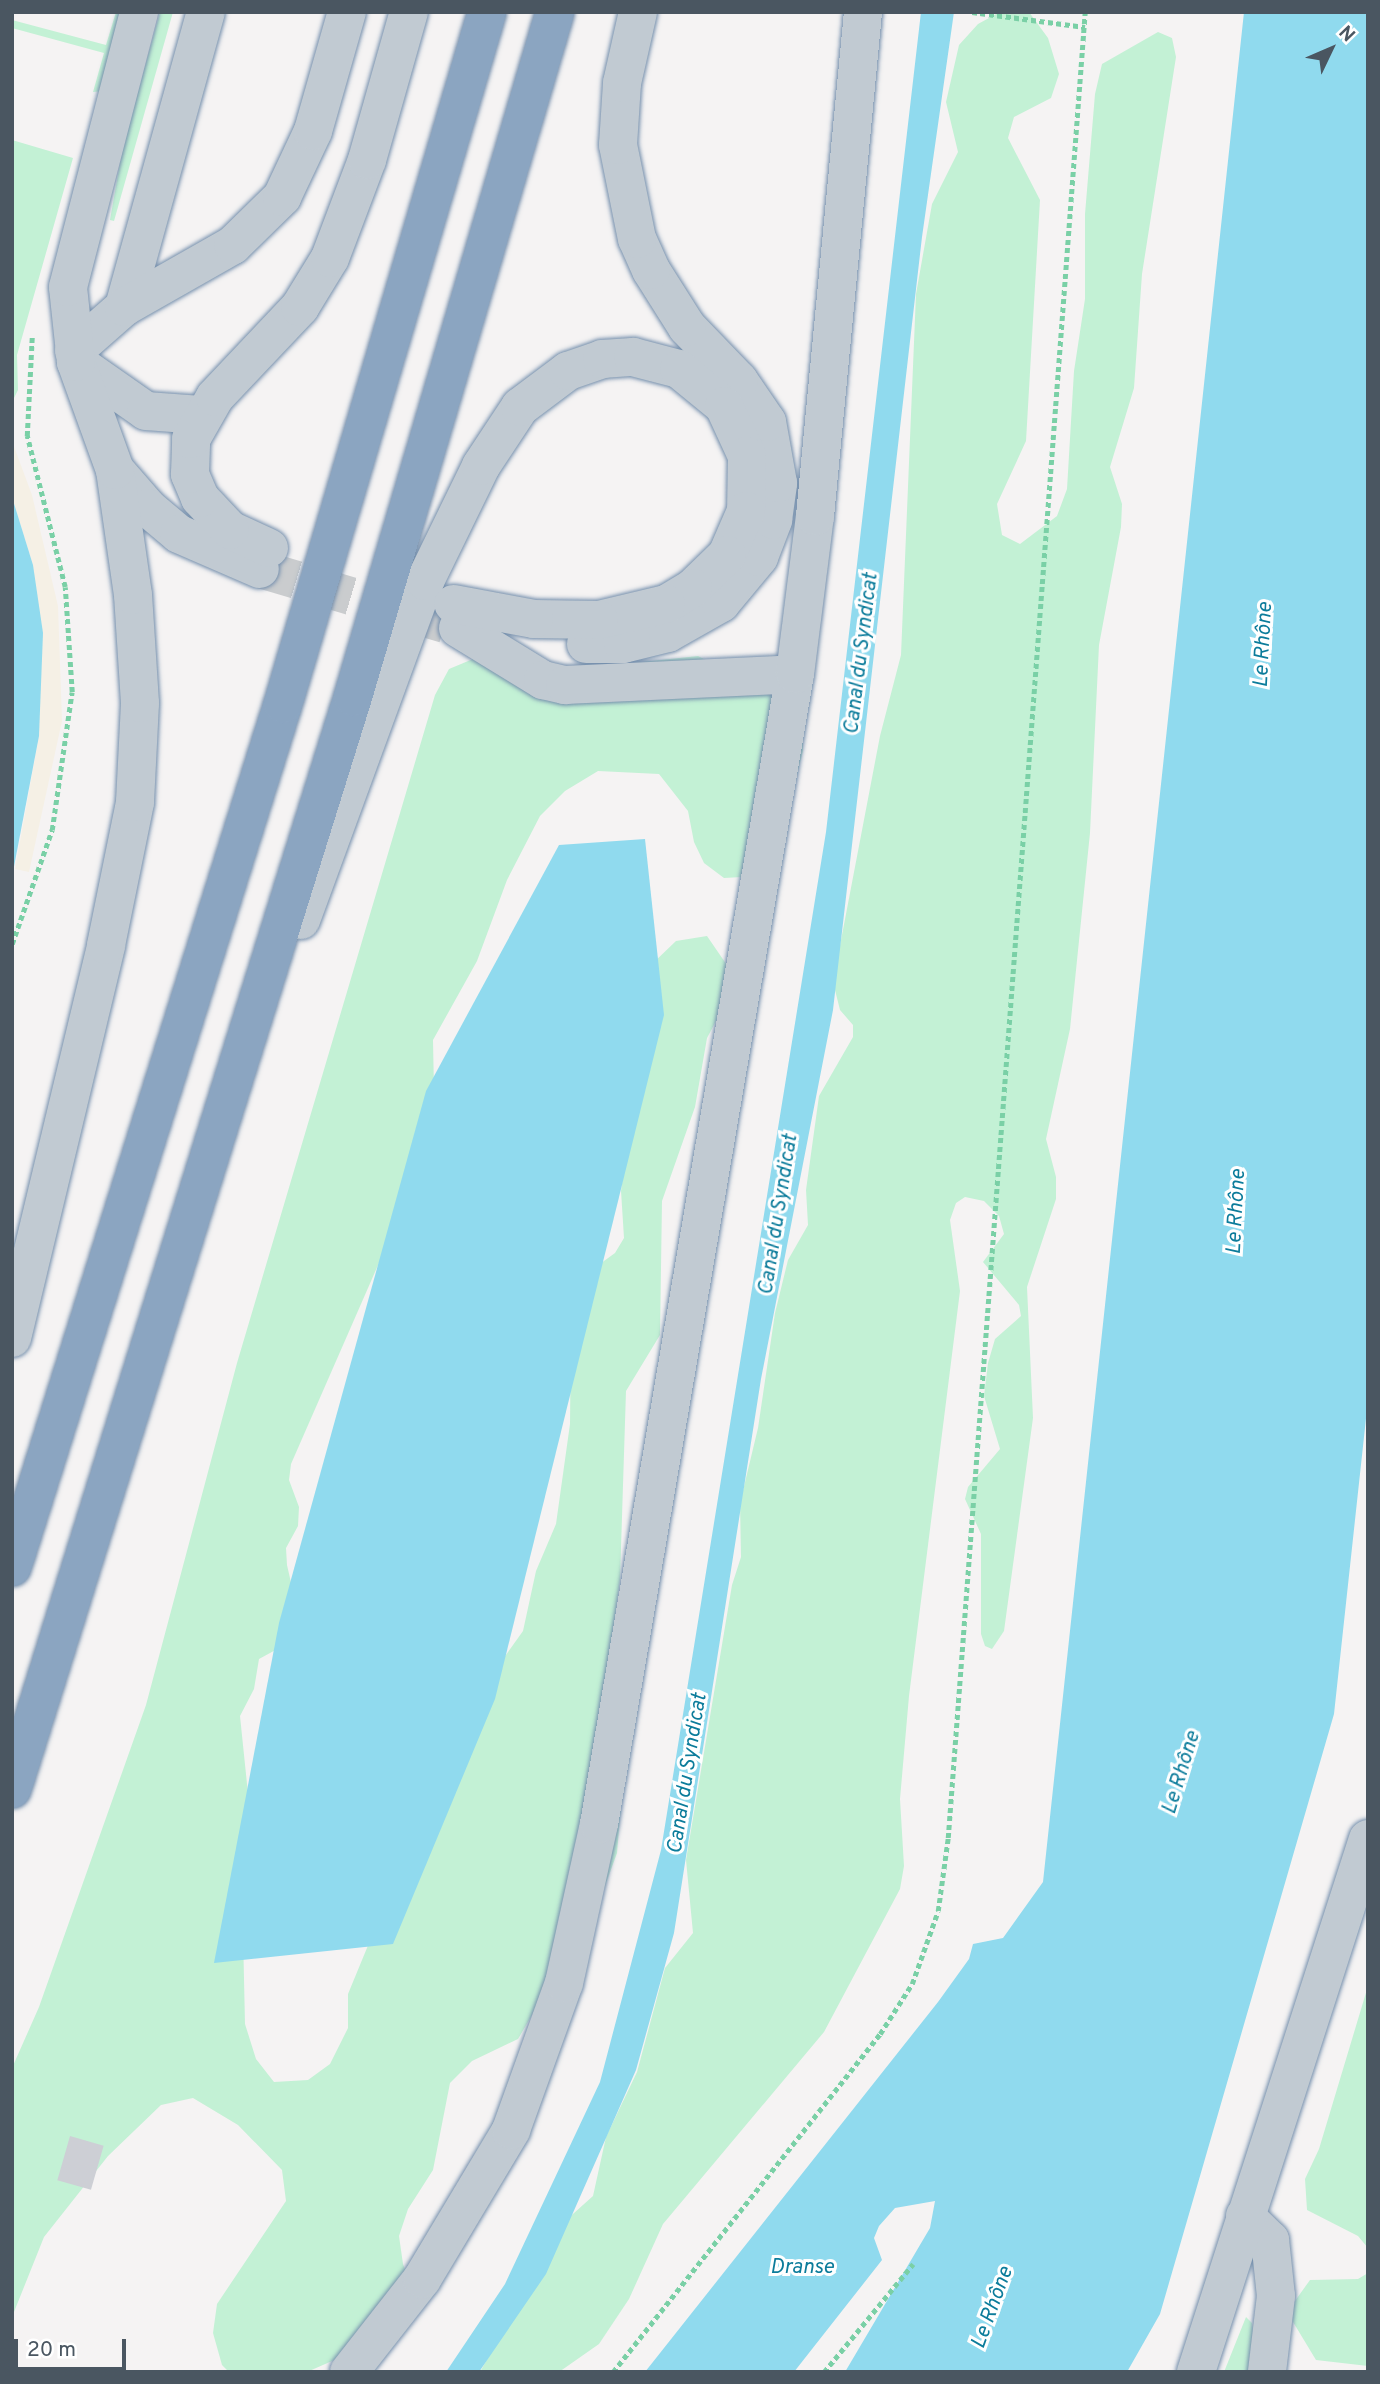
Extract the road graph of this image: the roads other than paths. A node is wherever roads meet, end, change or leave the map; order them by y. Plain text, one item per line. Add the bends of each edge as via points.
1 (139, 12) edge
2 (206, 12) edge
3 (347, 12) edge
4 (409, 12) edge
5 (487, 12) edge
6 (555, 12) edge
7 (638, 12) edge
8 (863, 12) edge
9 (124, 307) junction
10 (75, 357) junction
11 (201, 415) junction
12 (115, 470) junction
13 (452, 619) junction
14 (795, 674) junction
15 (188, 1228) junction
16 (12, 1338) edge
17 (12, 1567) edge
18 (12, 1789) edge
19 (1368, 1839) edge
20 (1245, 2216) junction
21 (349, 2372) edge
22 (1196, 2372) edge
23 (1267, 2372) edge

1 - 10 street via 68,287
2 - 9 street
3 - 9 street via 313,131 282,197 233,245
4 - 11 street via 367,160 330,258 300,307
5 - 17 highway via 279,717
6 - 15 highway via 354,697
7 - 13 street via 619,116 618,145 629,210 667,299 739,381 767,422 778,467 773,520 759,557 735,591 704,615 668,633 600,645 538,642
8 - 14 street via 816,516
9 - 10 street
10 - 11 street via 146,411
10 - 12 street
11 - 12 street via 188,462 200,498 265,558 179,534 148,508
12 - 16 street via 137,656 135,802 109,931
13 - 14 street via 542,680 565,685
13 - 15 street via 599,620 666,604 694,589 727,555 746,511 747,456 724,406 679,369 656,361 616,357 586,364 550,382 520,407 498,438 425,581
14 - 21 street via 599,1824 564,1983 511,2130 422,2279
15 - 18 highway
19 - 20 street
20 - 22 street
20 - 23 street via 1270,2240 1276,2296

